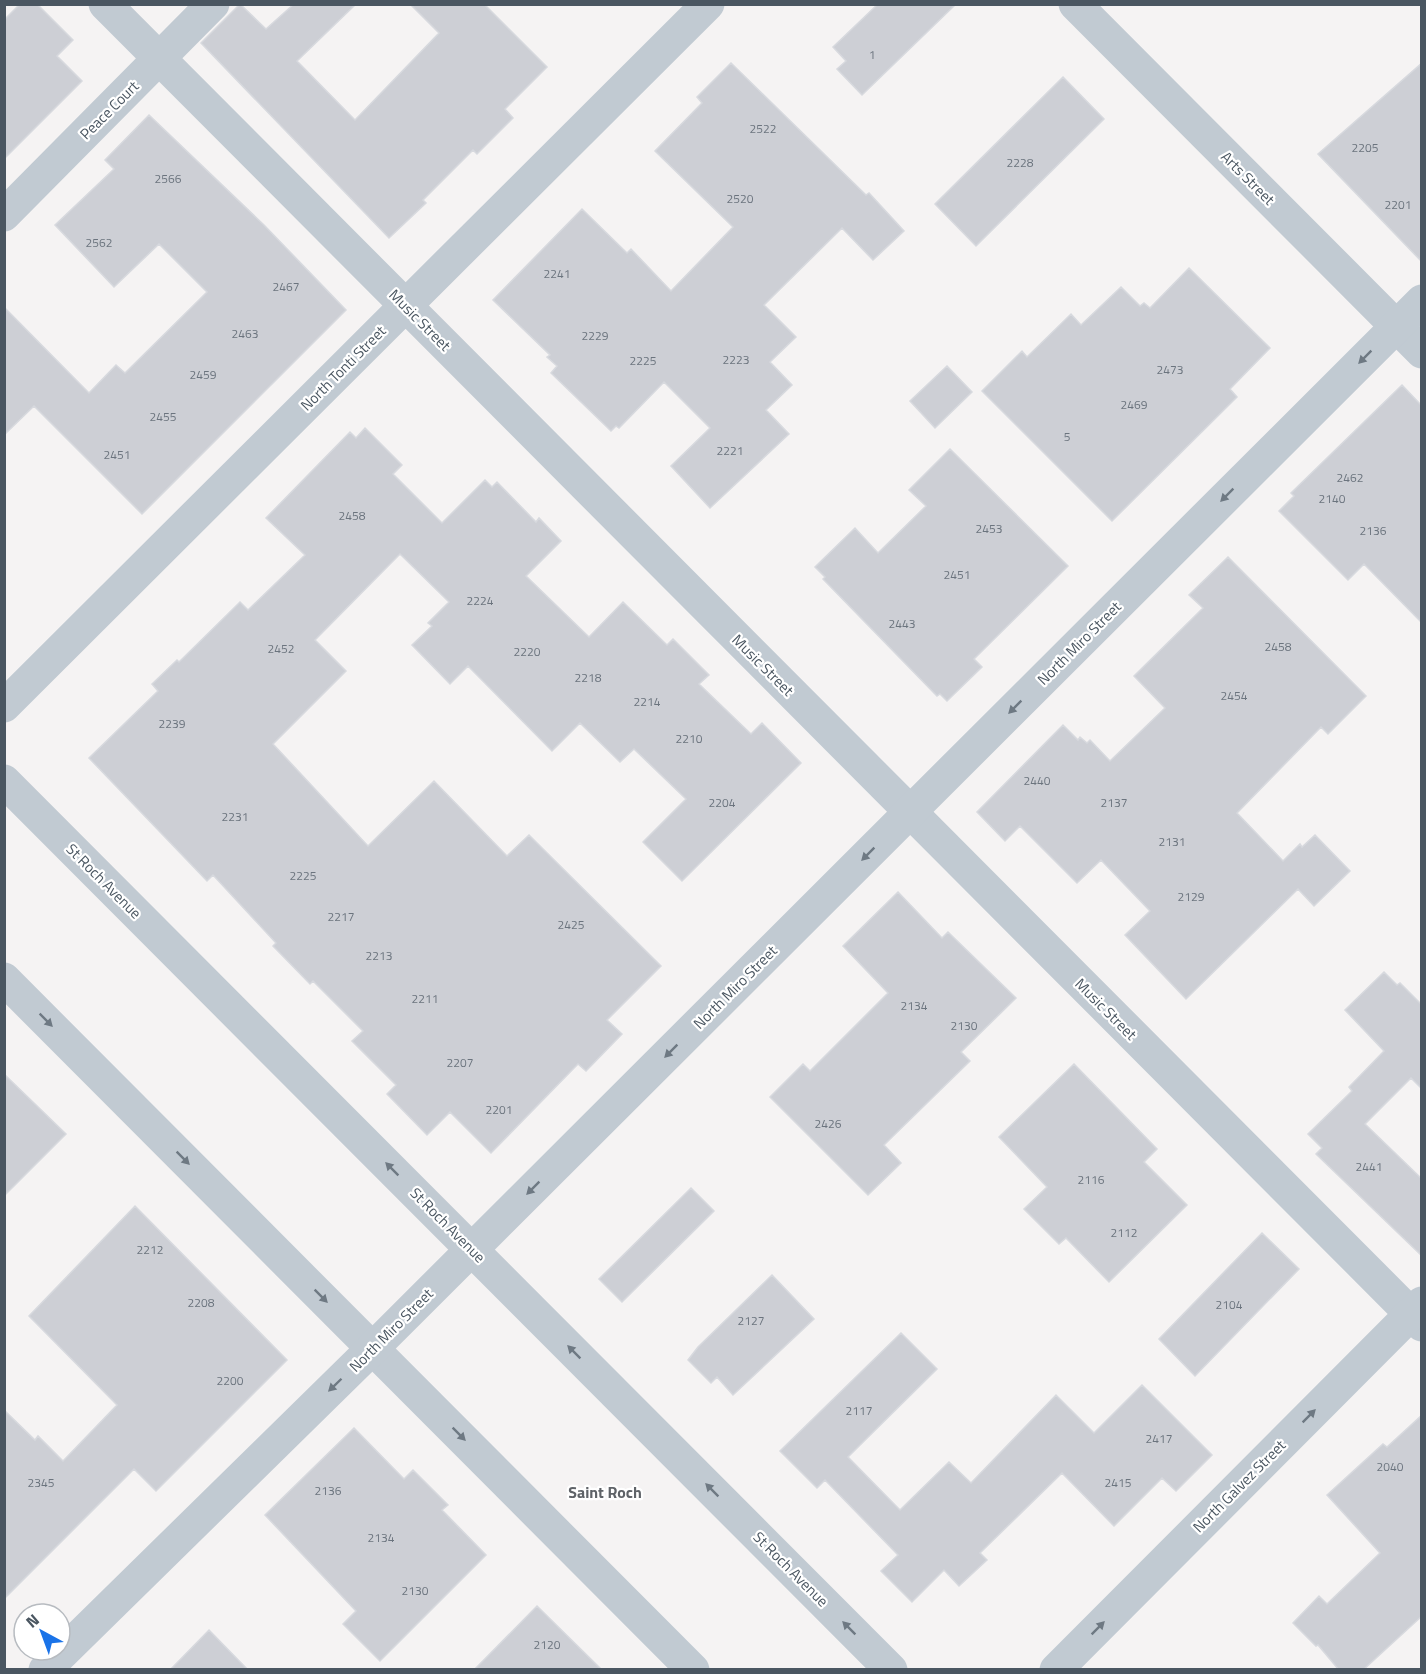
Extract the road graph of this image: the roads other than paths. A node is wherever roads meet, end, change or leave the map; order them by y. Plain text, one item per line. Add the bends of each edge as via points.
1 (105, 4) edge
2 (213, 4) edge
3 (708, 4) edge
4 (1075, 4) edge
5 (159, 59) junction
6 (4, 215) edge
7 (1422, 301) edge
8 (406, 306) junction
9 (1396, 326) junction
10 (1422, 352) edge
11 (4, 706) edge
12 (4, 782) edge
13 (909, 812) junction
14 (4, 979) edge
15 (472, 1249) junction
16 (1418, 1314) edge
17 (373, 1348) junction
18 (45, 1670) edge
19 (693, 1670) edge
20 (891, 1670) edge
21 (1056, 1670) edge

1 - 5 street, Music Street
2 - 5 street, Peace Court
3 - 8 street, North Tonti Street
4 - 9 street, Arts Street
5 - 6 street, Peace Court
5 - 8 street, Music Street
7 - 9 street, North Miro Street
8 - 11 street, North Tonti Street
8 - 13 street, Music Street
9 - 10 street, Arts Street
9 -> 13 street, North Miro Street
15 -> 12 street, St Roch Avenue
13 -> 15 street, North Miro Street
13 - 16 street, Music Street
14 -> 17 street
15 - 17 street, North Miro Street
20 -> 15 street, St Roch Avenue
21 -> 16 street, North Galvez Street
17 -> 18 street, North Miro Street
17 -> 19 street

